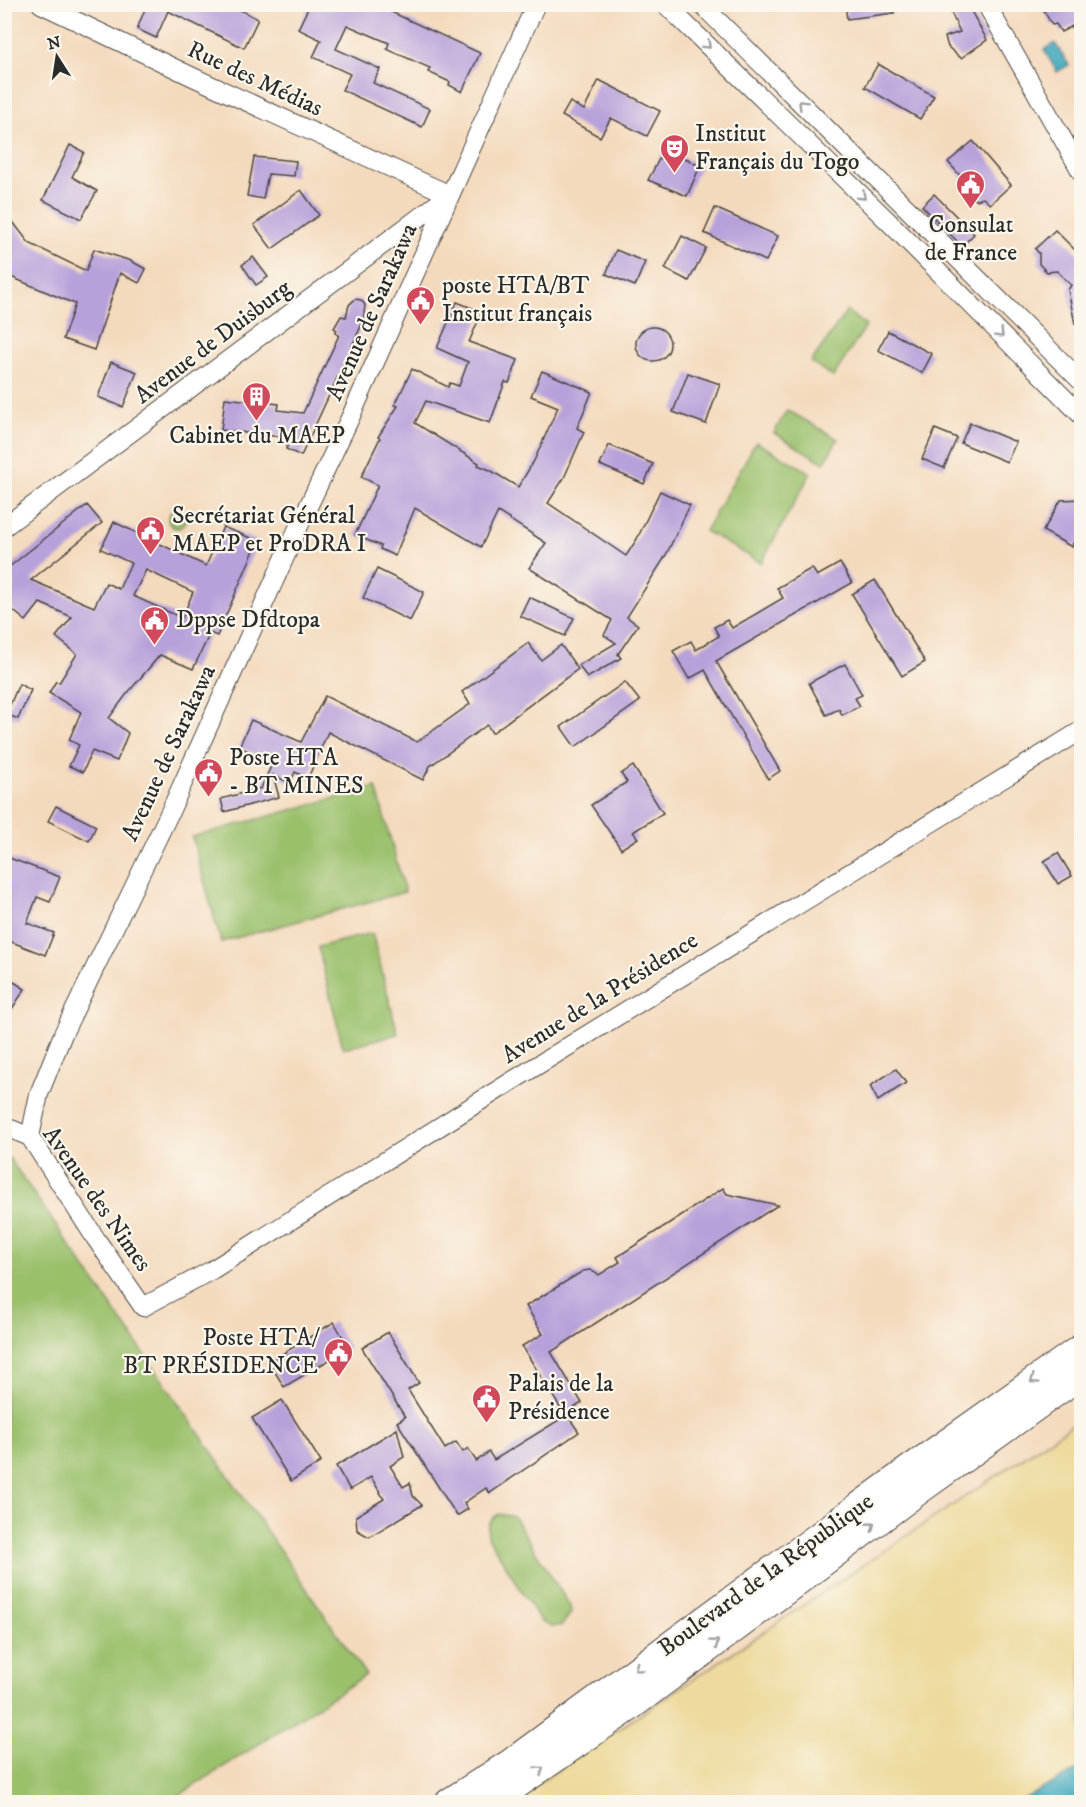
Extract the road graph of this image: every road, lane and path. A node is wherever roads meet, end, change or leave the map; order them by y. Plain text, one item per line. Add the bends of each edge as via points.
1 (41, 4) edge
2 (536, 4) edge
3 (665, 4) edge
4 (701, 4) edge
5 (986, 4) edge
6 (1082, 173) edge
7 (450, 195) junction
8 (909, 211) junction
9 (895, 228) junction
10 (941, 243) junction
11 (926, 260) junction
12 (1082, 382) edge
13 (1082, 416) edge
14 (4, 528) edge
15 (1082, 730) edge
16 (4, 1126) edge
17 (30, 1137) junction
18 (143, 1307) joint
19 (1082, 1347) edge
20 (1082, 1374) edge
21 (450, 1803) edge
22 (492, 1803) edge

1 - 7 street, Rue des Médias
2 - 7 street, Avenue de Sarakawa
3 -> 9 street
8 -> 4 street
5 - 6 street
7 - 14 street, Avenue de Duisburg
7 - 17 street, Avenue de Sarakawa via 169,814 63,1034 39,1094
8 - 9 street
8 - 10 street
9 - 11 street
10 - 11 street
10 - 12 street
11 -> 13 street
15 - 18 street, Avenue de la Présidence via 522,1074 253,1246
16 - 17 street, Avenue des Nimes
17 - 18 street, Avenue des Nimes
19 -> 21 highway, Boulevard de la République
22 -> 20 highway, Boulevard de la République via 629,1708

